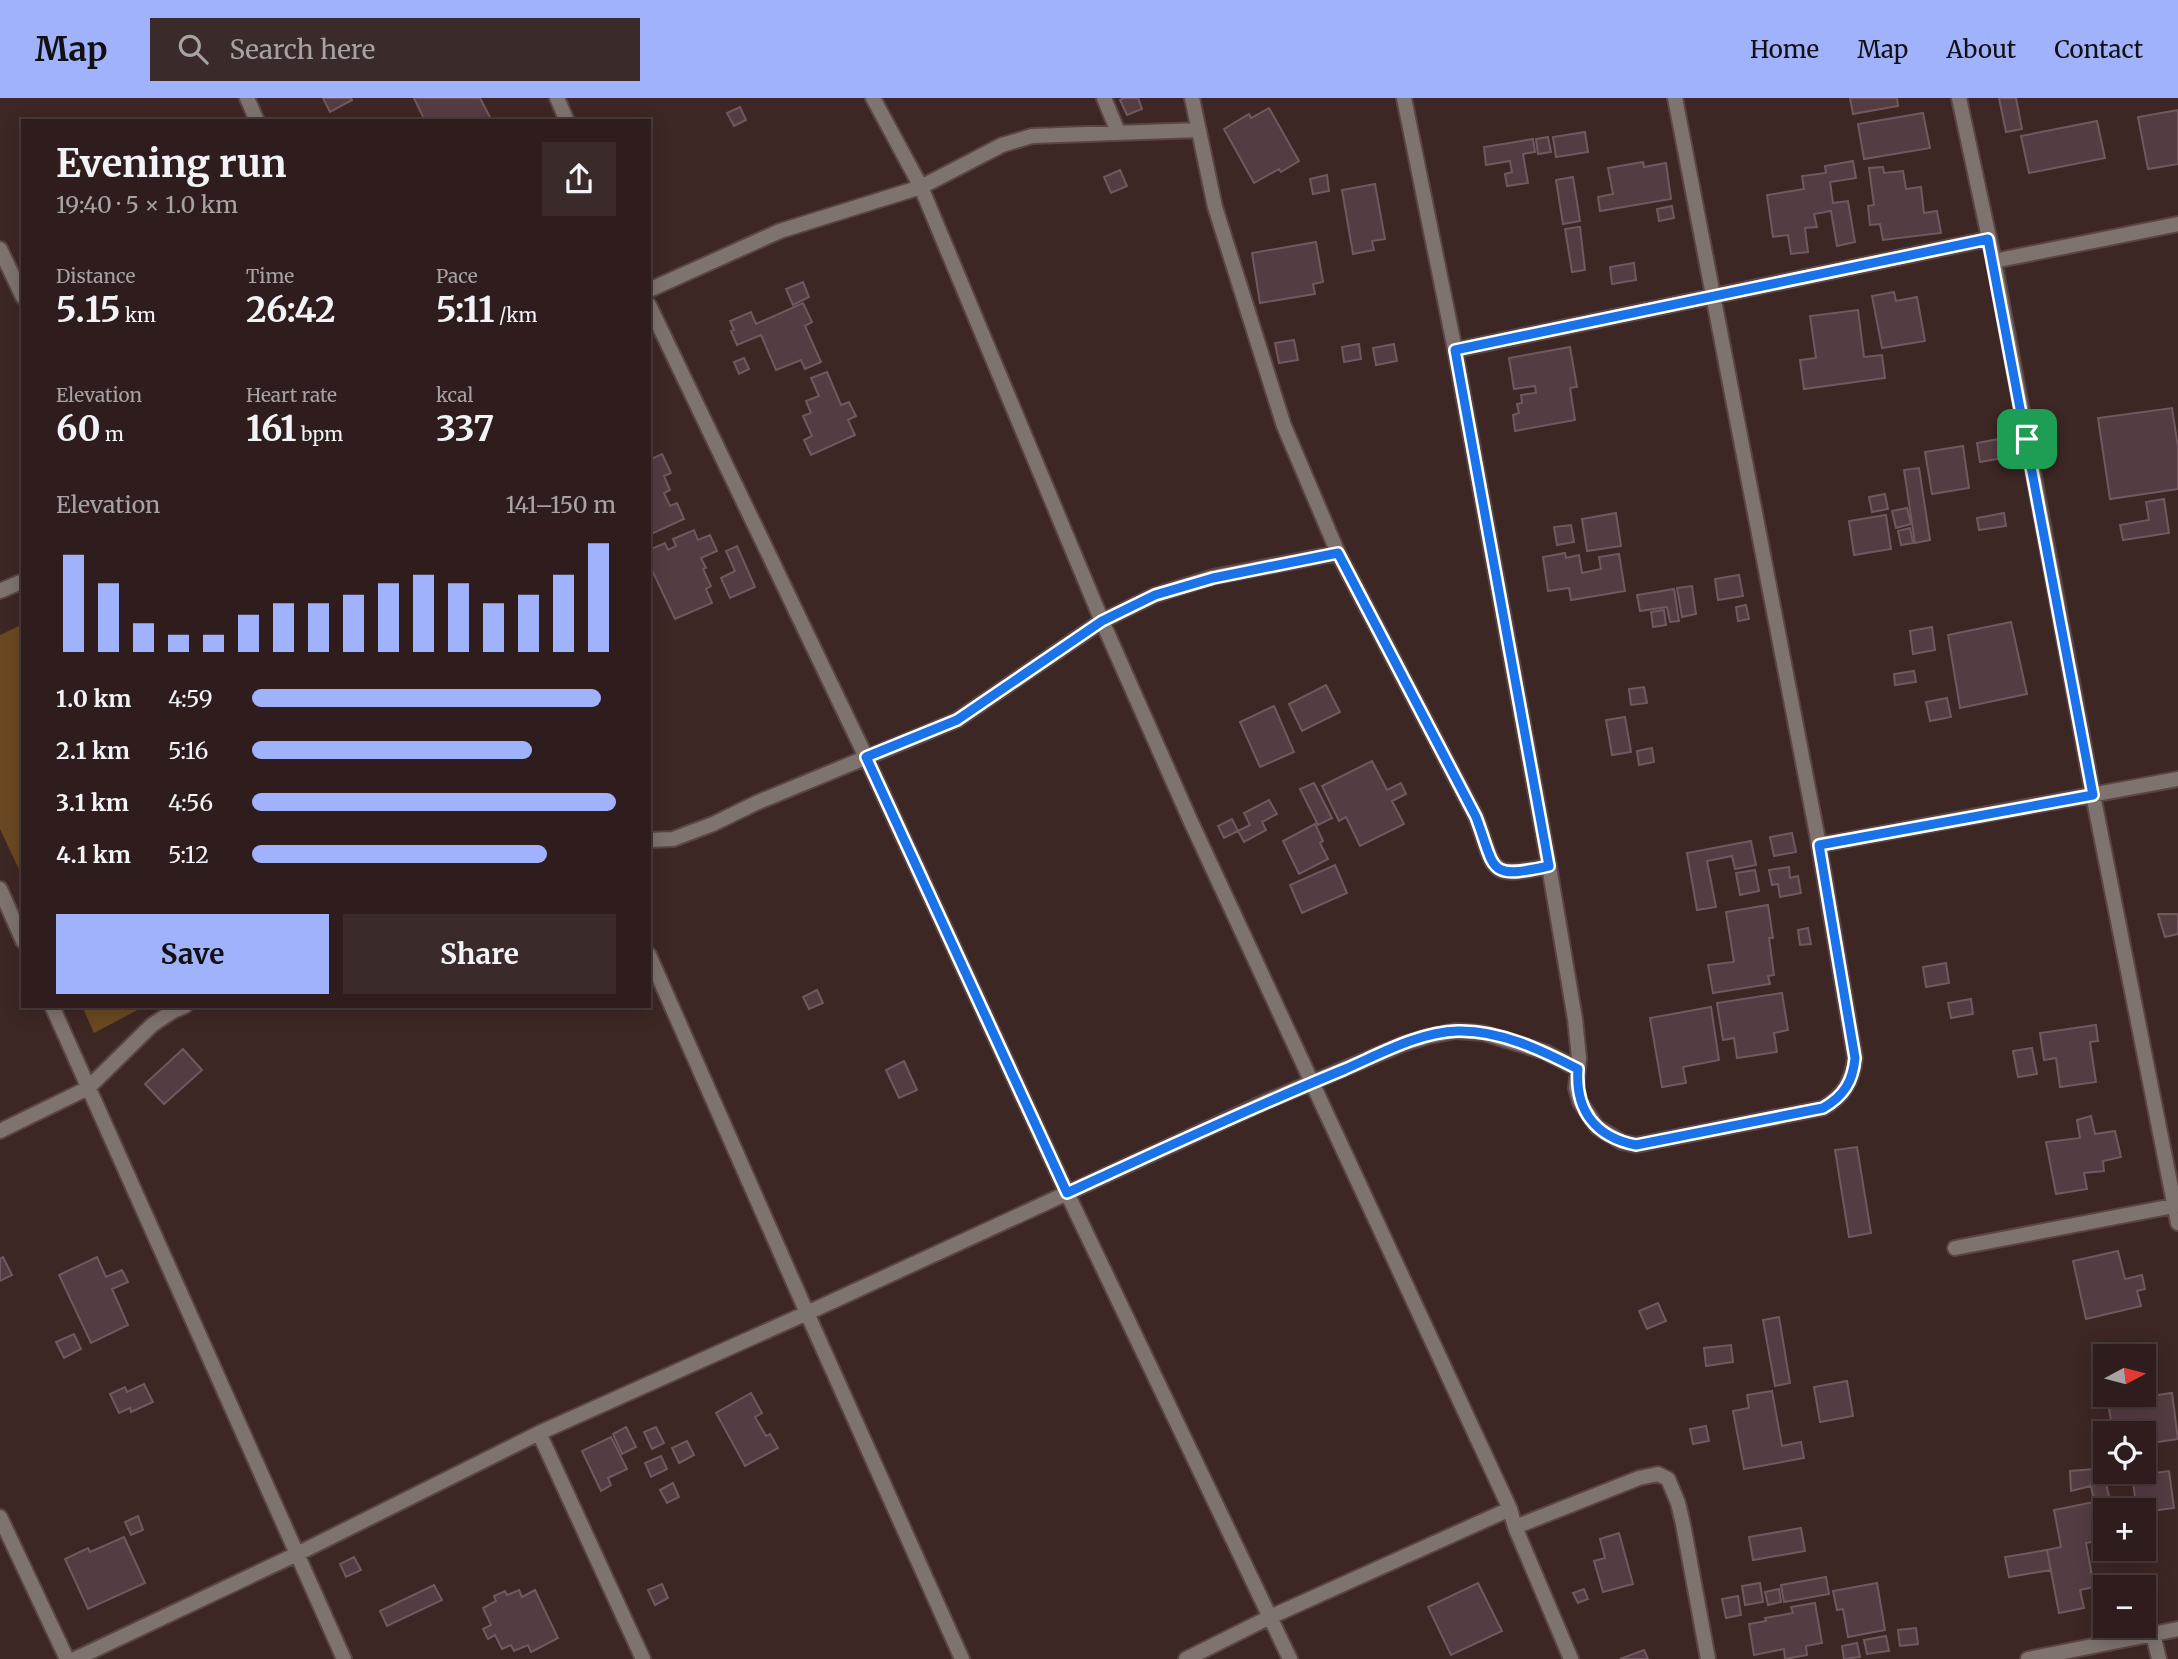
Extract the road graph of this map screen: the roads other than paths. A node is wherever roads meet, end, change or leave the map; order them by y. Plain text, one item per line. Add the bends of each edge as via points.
1 (247, 98) edge
2 (557, 98) edge
3 (873, 98) edge
4 (1104, 98) edge
5 (1192, 98) edge
6 (1404, 98) edge
7 (1675, 98) edge
8 (1959, 98) edge
9 (256, 119) edge
10 (566, 119) edge
11 (1199, 130) junction
12 (1118, 132) junction
13 (921, 187) junction
14 (2178, 224) edge
15 (1988, 239) junction
16 (0, 249) edge
17 (1994, 261) junction
18 (651, 289) edge
19 (21, 293) edge
20 (1714, 295) junction
21 (651, 309) edge
22 (1455, 350) junction
23 (1338, 553) junction
24 (21, 582) edge
25 (0, 591) edge
26 (1102, 621) junction
27 (866, 757) junction
28 (2178, 779) edge
29 (2093, 795) junction
30 (651, 840) edge
31 (1819, 845) junction
32 (1549, 866) junction
33 (0, 889) edge
34 (21, 936) edge
35 (651, 960) edge
36 (53, 1008) edge
37 (180, 1008) edge
38 (1578, 1069) junction
39 (1312, 1082) junction
40 (88, 1088) junction
41 (0, 1130) edge
42 (1067, 1193) junction
43 (2176, 1205) edge
44 (2178, 1223) edge
45 (1955, 1248) dead end
46 (807, 1313) junction
47 (538, 1433) junction
48 (1510, 1509) junction
49 (0, 1517) edge
50 (1515, 1527) junction
51 (297, 1554) junction
52 (1270, 1617) junction
53 (2178, 1629) edge
54 (2156, 1634) edge
55 (2134, 1638) edge
56 (2155, 1638) edge
57 (67, 1659) edge
58 (75, 1659) edge
59 (344, 1659) edge
60 (643, 1659) edge
61 (962, 1659) edge
62 (1186, 1659) edge
63 (1290, 1659) edge
64 (1571, 1659) edge
65 (1709, 1659) edge
66 (2028, 1659) edge
67 (2159, 1659) edge

1 - 9 street
2 - 10 street
3 - 13 street
4 - 12 street
5 - 11 street
6 - 22 street
7 - 20 street
8 - 15 street
11 - 12 street
11 - 23 street via 1216,207 1284,426
12 - 13 street via 1032,136 1002,145
13 - 18 street via 780,232
13 - 26 street
14 - 17 street
15 - 17 street
15 - 20 street
16 - 19 street
17 - 29 street
20 - 22 street
20 - 31 street
21 - 27 street
22 - 32 street
23 - 26 street via 1213,578 1155,595
23 - 32 street via 1476,817 1488,856 1500,869 1514,873
24 - 25 street
26 - 27 street via 957,720
26 - 39 street
27 - 30 street via 713,824 673,839
27 - 42 street
28 - 29 street
29 - 31 street
29 - 43 street
31 - 38 street via 1855,1058 1841,1095 1823,1108 1636,1145 1608,1136 1587,1115 1576,1088
32 - 38 street via 1575,1019
33 - 34 street
35 - 46 street
36 - 40 street
37 - 40 street via 152,1025
38 - 39 street via 1512,1041 1456,1031 1404,1044
39 - 42 street
39 - 48 street
40 - 41 street
40 - 51 street
42 - 46 street
42 - 52 street
43 - 44 street
43 - 45 street
46 - 47 street
46 - 61 street
47 - 51 street
47 - 60 street
48 - 50 street
48 - 52 street
49 - 57 street
50 - 64 street
50 - 65 street via 1639,1478 1658,1474 1668,1479 1683,1524
51 - 58 street
51 - 59 street
52 - 62 street
52 - 63 street
53 - 54 street
55 - 66 street
56 - 67 street

